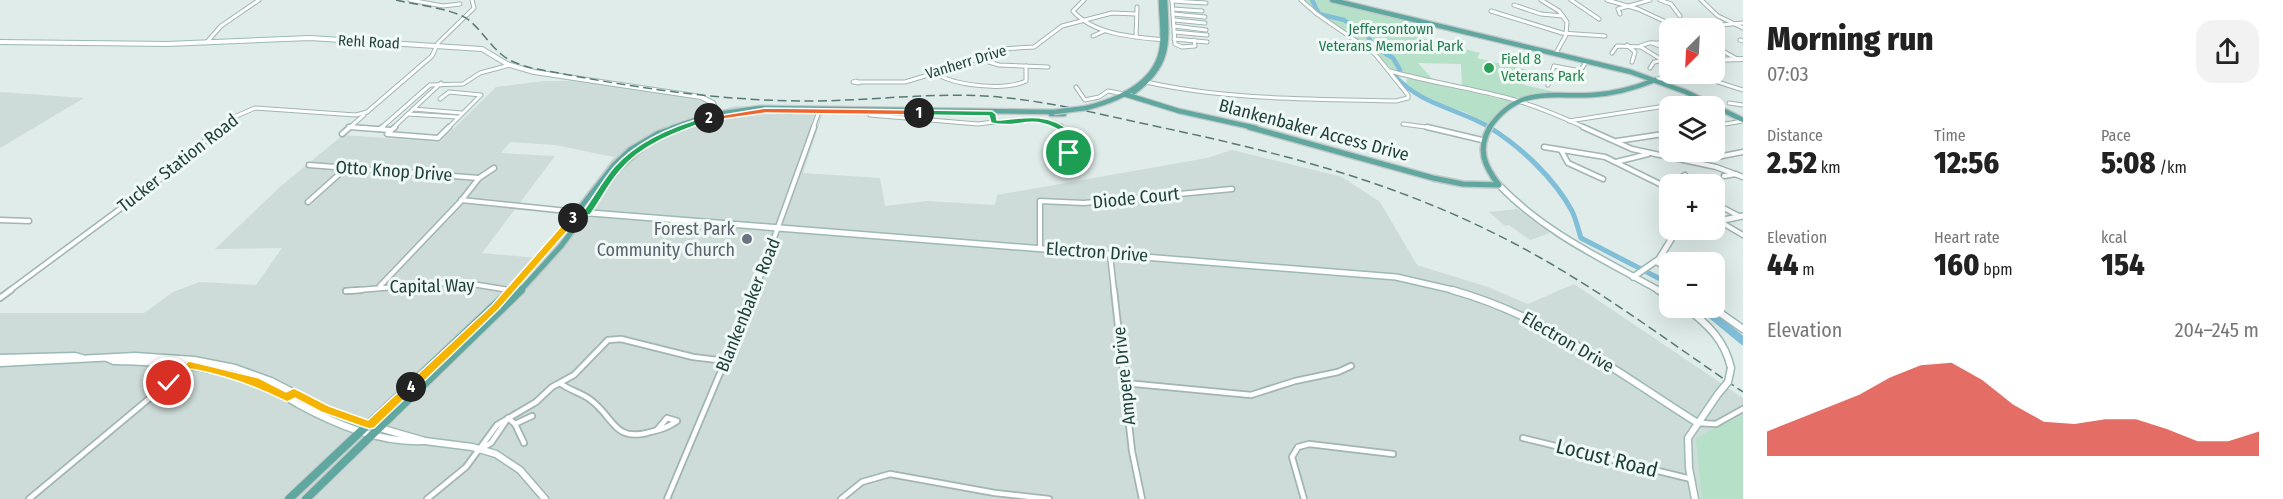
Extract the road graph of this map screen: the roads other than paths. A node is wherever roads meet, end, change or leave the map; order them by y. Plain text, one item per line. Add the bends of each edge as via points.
1 (260, 0) edge
2 (410, 0) edge
3 (472, 0) edge
4 (1084, 0) edge
5 (1161, 0) edge
6 (1165, 0) edge
7 (1172, 0) edge
8 (1301, 0) edge
9 (1332, 0) edge
10 (1541, 0) edge
11 (1571, 0) edge
12 (1606, 0) edge
13 (1650, 0) edge
14 (1660, 0) edge
15 (1701, 0) edge
16 (1190, 1) edge
17 (1206, 3) dead end
18 (460, 4) dead end
19 (1514, 5) dead end
20 (1629, 6) junction
21 (1137, 8) dead end
22 (1191, 8) dead end
23 (1173, 9) junction
24 (1491, 11) dead end
25 (1202, 12) dead end
26 (1136, 14) junction
27 (1173, 14) junction
28 (1620, 14) dead end
29 (1564, 16) junction
30 (1680, 16) dead end
31 (1205, 17) dead end
32 (1599, 19) dead end
33 (1659, 19) edge
34 (1085, 20) junction
35 (1174, 20) junction
36 (1205, 23) dead end
37 (1734, 24) junction
38 (1725, 25) edge
39 (1174, 26) junction
40 (1743, 26) edge
41 (1206, 30) dead end
42 (1105, 31) junction
43 (211, 32) dead end
44 (216, 32) junction
45 (1174, 32) junction
46 (1569, 33) junction
47 (1207, 35) dead end
48 (1093, 36) dead end
49 (1605, 36) dead end
50 (1136, 37) junction
51 (1174, 39) junction
52 (1164, 40) junction
53 (1194, 40) junction
54 (0, 42) edge
55 (207, 42) junction
56 (1207, 42) dead end
57 (1652, 43) junction
58 (1659, 43) edge
59 (1627, 45) junction
60 (436, 46) junction
61 (1659, 46) edge
62 (1640, 47) junction
63 (1725, 52) edge
64 (1556, 53) junction
65 (1612, 53) dead end
66 (978, 59) junction
67 (1659, 59) edge
68 (1740, 59) edge
69 (1725, 60) edge
70 (1587, 61) junction
71 (1659, 61) edge
72 (1632, 62) dead end
73 (510, 65) junction
74 (1026, 66) junction
75 (1048, 67) dead end
76 (1650, 68) dead end
77 (1389, 71) junction
78 (934, 73) junction
79 (1659, 79) edge
80 (1656, 80) junction
81 (858, 82) dead end
82 (1145, 82) junction
83 (441, 83) junction
84 (458, 84) junction
85 (1724, 84) edge
86 (1548, 85) dead end
87 (1076, 87) dead end
88 (1743, 90) edge
89 (453, 92) junction
90 (1126, 94) junction
91 (1695, 96) edge
92 (440, 99) dead end
93 (412, 100) junction
94 (1516, 100) junction
95 (421, 101) junction
96 (1729, 103) dead end
97 (1743, 105) edge
98 (1659, 107) edge
99 (412, 109) junction
100 (821, 110) junction
101 (1725, 111) edge
102 (367, 112) junction
103 (462, 113) junction
104 (992, 113) junction
105 (407, 114) junction
106 (719, 115) junction
107 (870, 115) dead end
108 (458, 117) junction
109 (1569, 120) junction
110 (1743, 120) edge
111 (994, 122) junction
112 (1403, 124) dead end
113 (1725, 124) edge
114 (349, 127) junction
115 (380, 129) junction
116 (390, 130) junction
117 (342, 134) dead end
118 (1659, 135) edge
119 (1482, 140) junction
120 (1615, 141) junction
121 (1544, 147) dead end
122 (1561, 150) junction
123 (1743, 152) edge
124 (1649, 153) junction
125 (1069, 154) dead end
126 (1659, 155) edge
127 (1725, 155) edge
128 (1616, 162) junction
129 (1696, 162) edge
130 (309, 165) dead end
131 (346, 168) junction
132 (494, 168) dead end
133 (1736, 174) junction
134 (1725, 176) edge
135 (479, 177) junction
136 (1743, 177) edge
137 (1603, 179) dead end
138 (1659, 182) edge
139 (1498, 185) junction
140 (1232, 189) dead end
141 (461, 200) junction
142 (308, 202) dead end
143 (1725, 208) edge
144 (578, 212) junction
145 (587, 213) junction
146 (1741, 216) edge
147 (0, 220) edge
148 (1725, 220) edge
149 (28, 221) dead end
150 (1725, 226) edge
151 (780, 228) junction
152 (1743, 235) edge
153 (1673, 240) edge
154 (1040, 248) junction
155 (1110, 253) junction
156 (1657, 262) joint
157 (1633, 277) junction
158 (380, 287) junction
159 (346, 291) dead end
160 (511, 291) junction
161 (1659, 291) edge
162 (519, 293) junction
163 (0, 298) edge
164 (1725, 316) edge
165 (1697, 318) edge
166 (1743, 329) edge
167 (0, 358) edge
168 (27, 360) junction
169 (726, 361) junction
170 (0, 363) edge
171 (191, 363) junction
172 (1351, 366) dead end
173 (560, 383) junction
174 (1125, 383) junction
175 (294, 393) junction
176 (287, 398) junction
177 (1743, 409) edge
178 (532, 417) dead end
179 (508, 418) junction
180 (1696, 422) junction
181 (514, 424) junction
182 (366, 428) junction
183 (657, 430) dead end
184 (377, 431) junction
185 (1523, 438) dead end
186 (524, 443) dead end
187 (481, 449) junction
188 (1393, 454) dead end
189 (1690, 479) junction
190 (29, 499) edge
191 (289, 499) edge
192 (306, 499) edge
193 (427, 499) edge
194 (545, 499) edge
195 (667, 499) edge
196 (841, 499) edge
197 (1049, 499) edge
198 (1142, 499) edge
199 (1304, 499) edge
200 (1695, 499) edge

1 - 44 street
2 - 18 street via 443,6
3 - 60 street via 474,8
4 - 34 street via 1073,11
5 - 52 main road
6 - 52 main road
7 - 16 street
7 - 23 street
8 - 77 street via 1326,23 1369,49
9 - 64 main road
10 - 29 street
11 - 32 street
12 - 20 street
13 - 20 street
14 - 30 street via 1671,4
15 - 37 street
16 - 17 street
16 - 22 street
19 - 29 street
20 - 28 street via 1617,10
20 - 33 street
21 - 26 street
23 - 25 street
23 - 27 street
24 - 46 street
26 - 34 street, Vanherr Drive via 1112,13
26 - 50 street
27 - 31 street
27 - 35 street
29 - 46 street
34 - 42 street
34 - 66 street, Vanherr Drive via 1057,27 1036,47 999,49
35 - 36 street
35 - 39 street
37 - 38 street
37 - 40 street
39 - 41 street
39 - 45 street
42 - 48 street
42 - 50 street
43 - 44 street
44 - 55 street
45 - 47 street
45 - 51 street
46 - 49 street
46 - 64 street
50 - 52 street
51 - 53 street
51 - 53 street via 1182,47 1195,46
52 - 82 main road via 1159,60
53 - 56 street
54 - 55 street, Rehl Road
55 - 60 street, Rehl Road via 310,38
57 - 58 street
57 - 61 street
57 - 62 street
59 - 62 street
59 - 65 street via 1617,46
59 - 72 street via 1635,52
60 - 73 street, Rehl Road via 485,50
60 - 102 street via 432,56
62 - 67 street
63 - 68 street
64 - 70 main road
66 - 74 street
66 - 78 street, Vanherr Drive
68 - 69 street
70 - 80 main road
70 - 86 street via 1580,71 1554,66
71 - 76 street
73 - 84 street
73 - 106 street, Rehl Road via 699,96 711,101
74 - 75 street
74 - 78 street via 1026,81 1017,85 952,82
77 - 82 street via 1408,98 1282,98
77 - 94 street
78 - 81 street, Vanherr Drive via 904,82
79 - 80 street
80 - 91 main road
80 - 94 main road via 1610,93 1538,95
82 - 90 main road
83 - 84 street
83 - 93 street via 430,85
83 - 95 street
84 - 89 street
85 - 88 street
87 - 90 street via 1085,100 1108,91
89 - 92 street
89 - 103 street via 481,95
90 - 104 main road, bridge via 1086,108
90 - 104 main road, bridge via 1092,109 1064,114
90 - 139 main road, Blankenbaker Access Drive via 1434,178
93 - 95 street
93 - 115 street
94 - 109 street
94 - 119 main road via 1488,128
95 - 99 street
96 - 97 street
98 - 109 street
99 - 103 street
99 - 105 street
100 - 104 main road
100 - 106 main road
100 - 151 street, Blankenbaker Road
101 - 110 main road
102 - 114 street
102 - 163 street, Tucker Station Road via 255,108 245,111
103 - 108 street
104 - 111 street
105 - 108 street
105 - 116 street
106 - 144 main road via 668,129 630,150
106 - 145 main road via 673,130 633,153 616,169
107 - 111 street
108 - 116 street via 438,138 389,135
109 - 120 street
110 - 113 street
111 - 125 street via 1032,118 1053,123 1066,131
112 - 119 street
114 - 115 street
114 - 117 street
115 - 116 street
118 - 120 street
119 - 139 main road via 1485,165
120 - 124 street
121 - 122 street
122 - 128 street via 1598,155
122 - 137 street via 1568,162
123 - 127 street
124 - 126 street
124 - 128 street
128 - 138 street
129 - 133 street
130 - 131 street, Otto Knop Drive
131 - 135 street, Otto Knop Drive
131 - 142 street
132 - 135 street
133 - 134 street
133 - 136 street
135 - 141 street
139 - 157 street via 1542,223
140 - 154 street, Diode Court via 1084,203 1040,201
141 - 144 street, Electron Drive
141 - 158 street
143 - 146 street
144 - 145 street, Electron Drive
144 - 160 main road
145 - 151 street, Electron Drive
145 - 162 main road
146 - 148 street
147 - 149 street
150 - 152 street
151 - 154 street, Electron Drive
151 - 169 street, Blankenbaker Road
153 - 156 street
154 - 155 street, Electron Drive
155 - 174 street, Ampere Drive
155 - 180 street, Electron Drive via 1380,274 1461,292 1558,332
156 - 157 street
157 - 161 street
158 - 159 street, Capital Way
158 - 160 street, Capital Way via 465,283
160 - 162 street, Capital Way
160 - 182 main road
162 - 184 main road
164 - 166 street
165 - 180 street, bridge via 1719,339 1731,368 1729,381
167 - 168 street
168 - 170 street
168 - 171 street via 105,358
169 - 173 street via 615,339 608,340 580,370
169 - 195 street, Blankenbaker Road
171 - 175 street via 236,368
171 - 176 street via 243,377
171 - 190 street
172 - 174 street via 1251,396
173 - 179 street
173 - 183 street via 592,400 621,433 628,436
174 - 198 street, Ampere Drive
175 - 176 street
175 - 182 street
176 - 182 street
177 - 180 street via 1714,426
178 - 181 street
179 - 181 street
179 - 187 street via 491,443
180 - 189 street via 1688,438
181 - 186 street
182 - 184 street
182 - 191 main road
184 - 187 street via 408,442
184 - 192 main road
185 - 189 street, Locust Road
187 - 193 street
187 - 194 street via 512,463
188 - 199 street via 1299,446 1292,457
189 - 200 street
196 - 197 street via 862,482 890,474

